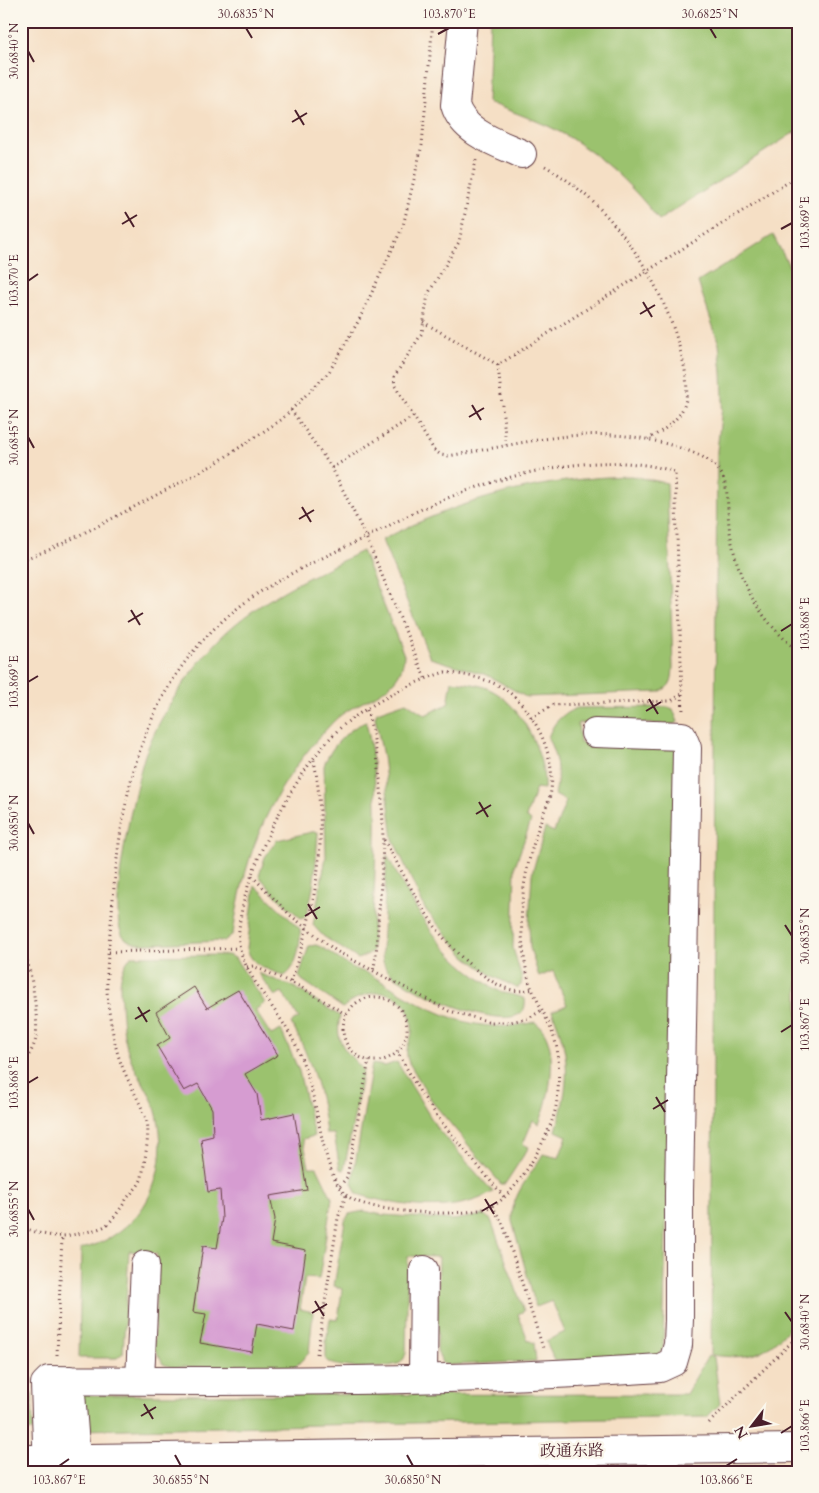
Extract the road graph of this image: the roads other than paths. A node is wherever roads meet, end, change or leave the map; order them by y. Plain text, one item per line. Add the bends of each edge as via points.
1 (464, 21) edge
2 (522, 154) road end
3 (595, 733) dead end
4 (145, 1265) dead end
5 (424, 1270) dead end
6 (423, 1378) junction
7 (70, 1380) junction
8 (140, 1380) junction
9 (798, 1448) edge
10 (39, 1463) edge
11 (76, 1465) edge

1 - 2 street via 455,105 458,117 472,130
3 - 6 street via 682,736 687,748 678,1346 673,1362 660,1368
4 - 8 street
5 - 6 street
6 - 8 street
7 - 8 street
7 - 10 street via 49,1380 45,1384
7 - 11 street
9 - 11 street, 政通东路
10 - 11 street, 政通东路

